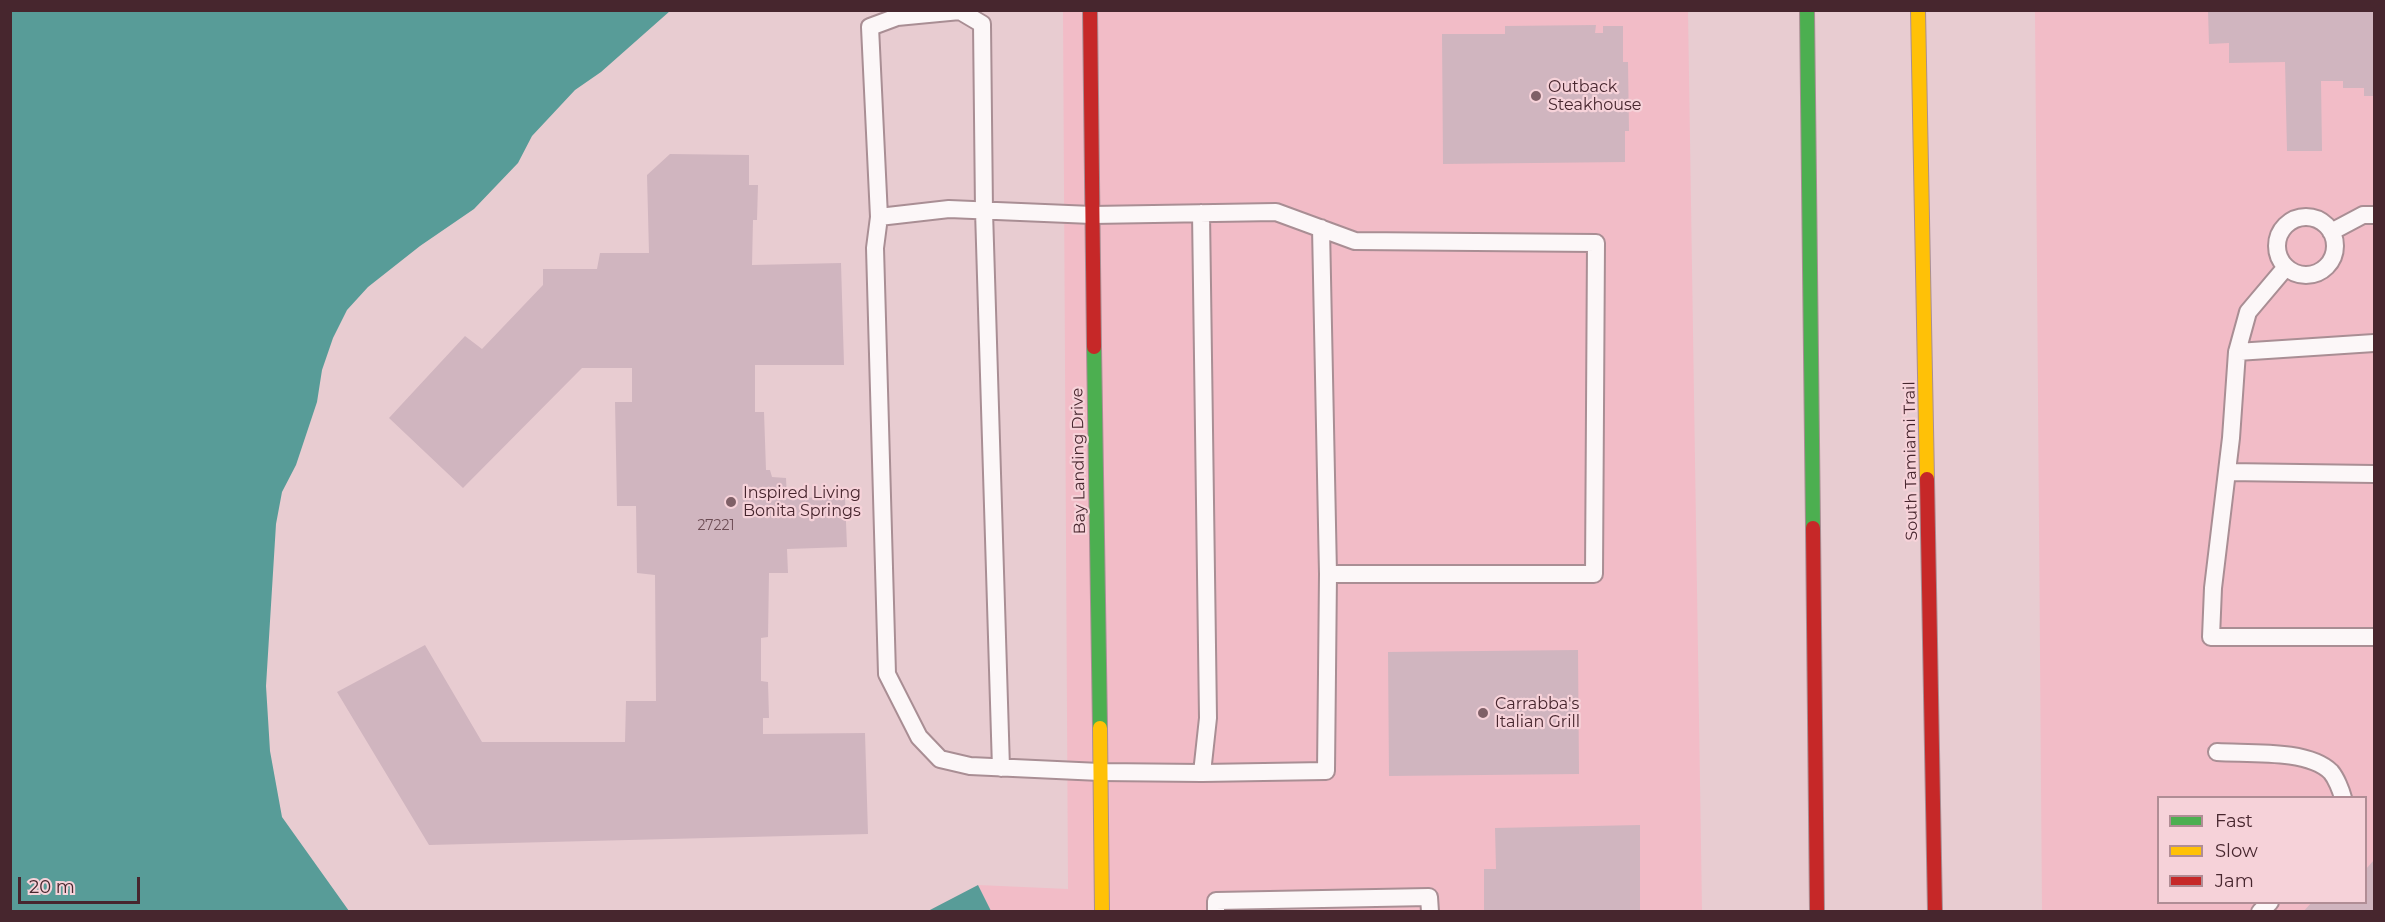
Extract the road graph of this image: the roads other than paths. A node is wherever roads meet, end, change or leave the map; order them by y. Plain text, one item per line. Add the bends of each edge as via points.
1 (1090, 10) edge
2 (1807, 10) edge
3 (1918, 10) edge
4 (984, 211) junction
5 (1201, 213) junction
6 (1092, 215) junction
7 (2374, 215) edge
8 (879, 217) junction
9 (1321, 228) junction
10 (2331, 232) junction
11 (2286, 267) junction
12 (2374, 343) edge
13 (2237, 351) junction
14 (2227, 472) junction
15 (2374, 474) edge
16 (1328, 574) junction
17 (2374, 637) edge
18 (2217, 752) dead end
19 (1001, 768) junction
20 (1100, 772) junction
21 (1202, 773) junction
22 (2342, 796) edge
23 (1102, 912) edge
24 (1216, 912) edge
25 (1430, 912) edge
26 (1817, 912) edge
27 (1935, 912) edge

1 - 6 main road, Bay Landing Drive
2 - 26 main road
3 - 27 main road, South Tamiami Trail
4 - 6 lane
4 - 8 lane via 949,209
4 - 8 lane via 982,24 960,11 897,17 870,27
4 - 19 lane
5 - 6 lane
5 - 9 lane via 1276,212
5 - 21 lane via 1208,718
6 - 20 main road, Bay Landing Drive
7 - 10 lane via 2362,215
8 - 19 lane via 875,248 887,674 919,737 940,759
9 - 16 lane
9 - 16 lane via 1355,241 1596,243 1594,574
10 - 11 lane via 2335,253 2325,269 2307,276
10 - 11 lane via 2312,218 2292,220 2277,244 2277,254
11 - 13 lane via 2248,312
12 - 13 lane
13 - 14 lane
14 - 15 lane
14 - 17 lane via 2211,637
16 - 21 lane via 1326,771
18 - 22 lane via 2289,755 2317,764 2331,773
19 - 20 lane
20 - 21 lane
20 - 23 main road, Bay Landing Drive
24 - 25 lane via 1216,901 1429,897

